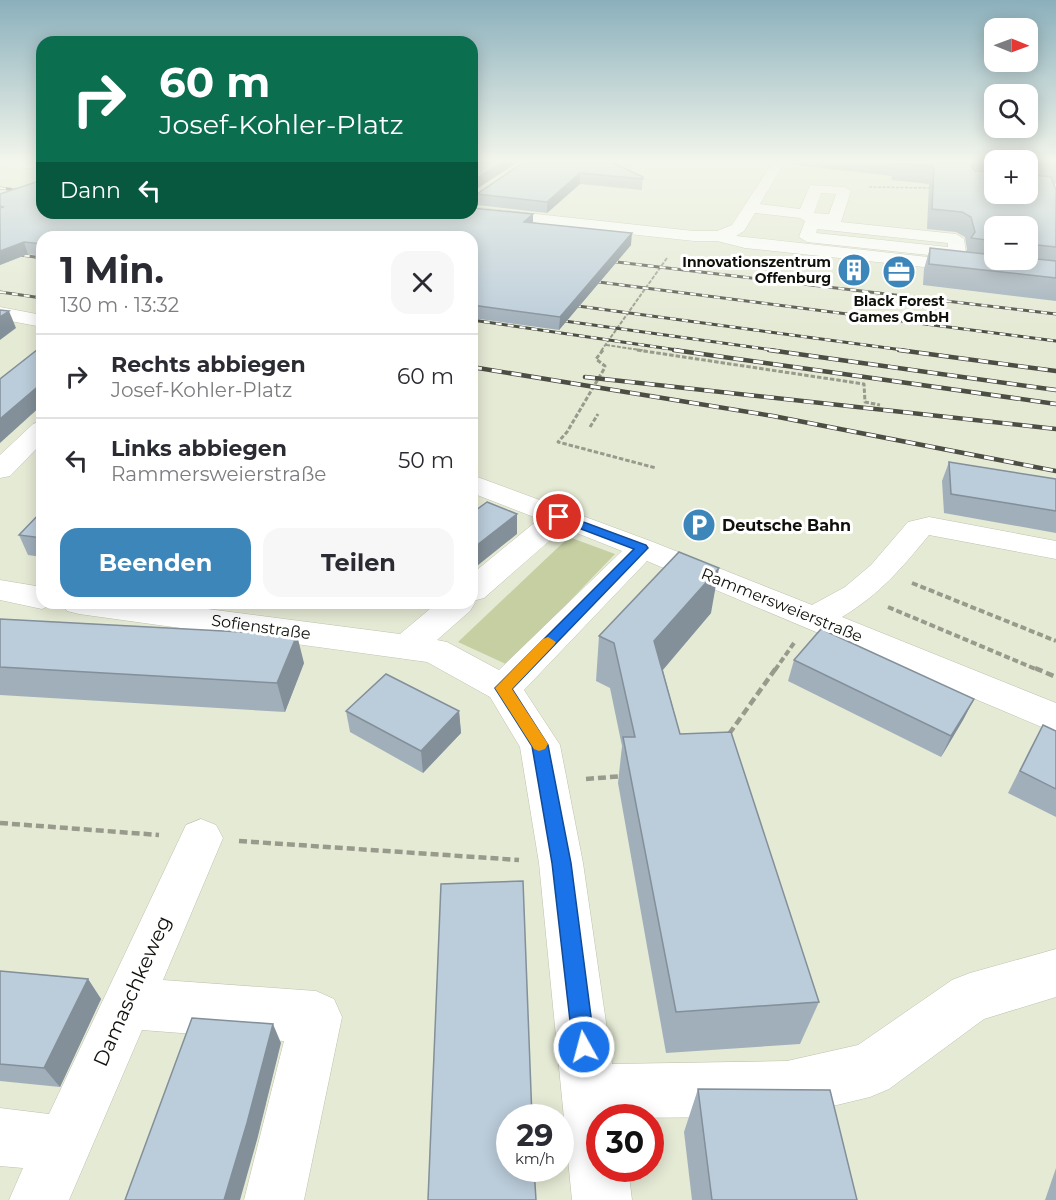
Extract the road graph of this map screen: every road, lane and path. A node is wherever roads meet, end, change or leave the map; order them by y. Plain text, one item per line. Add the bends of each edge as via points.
1 (556, 216) edge
2 (746, 216) edge
3 (744, 220) junction
4 (808, 222) junction
5 (719, 236) junction
6 (769, 244) junction
7 (668, 257) dead end
8 (1056, 276) edge
9 (0, 313) edge
10 (36, 320) edge
11 (606, 345) junction
12 (880, 405) dead end
13 (598, 414) dead end
14 (590, 427) dead end
15 (31, 453) edge
16 (656, 468) dead end
17 (0, 470) edge
18 (478, 485) edge
19 (559, 517) junction
20 (642, 548) junction
21 (1056, 550) edge
22 (882, 572) junction
23 (478, 586) edge
24 (0, 590) edge
25 (858, 594) junction
26 (36, 597) edge
27 (125, 609) edge
28 (451, 609) edge
29 (816, 618) junction
30 (1056, 641) edge
31 (407, 646) junction
32 (1056, 677) edge
33 (503, 688) junction
34 (1056, 719) edge
35 (724, 741) edge
36 (625, 776) edge
37 (546, 782) junction
38 (0, 823) edge
39 (201, 838) junction
40 (561, 863) junction
41 (1056, 973) edge
42 (126, 1003) junction
43 (590, 1092) junction
44 (0, 1137) edge
45 (63, 1144) junction
46 (39, 1200) edge
47 (274, 1200) edge
48 (602, 1200) edge

1 - 5 street via 677,234 706,243 723,240
2 - 3 street
3 - 4 street
3 - 5 street via 731,233
3 - 6 street via 752,237
4 - 4 street via 807,237 957,253 956,239
5 - 6 street
6 - 8 street
7 - 11 path
9 - 10 street
11 - 12 path via 864,384 865,402
11 - 16 path via 596,359 605,366 601,376 558,442
13 - 14 path
15 - 17 street
18 - 19 street, Rammersweierstraße
19 - 20 street, Rammersweierstraße
19 - 23 street
20 - 29 street, Rammersweierstraße
20 - 33 street
21 - 22 street via 929,526 919,528
22 - 25 street
22 - 30 path
24 - 26 street
25 - 29 street
25 - 32 path
27 - 31 street, Sofienstraße
28 - 31 street
29 - 34 street, Rammersweierstraße
29 - 35 path
31 - 33 street, Sofienstraße via 435,651
33 - 37 street via 540,745
36 - 37 path
37 - 40 street
38 - 39 path
39 - 40 path
39 - 42 street, Damaschkeweg
40 - 43 street
41 - 43 street via 970,998 870,1070 787,1089
42 - 45 street, Damaschkeweg
42 - 47 street via 316,1017
43 - 48 street
44 - 45 street
45 - 46 street, Damaschkeweg

